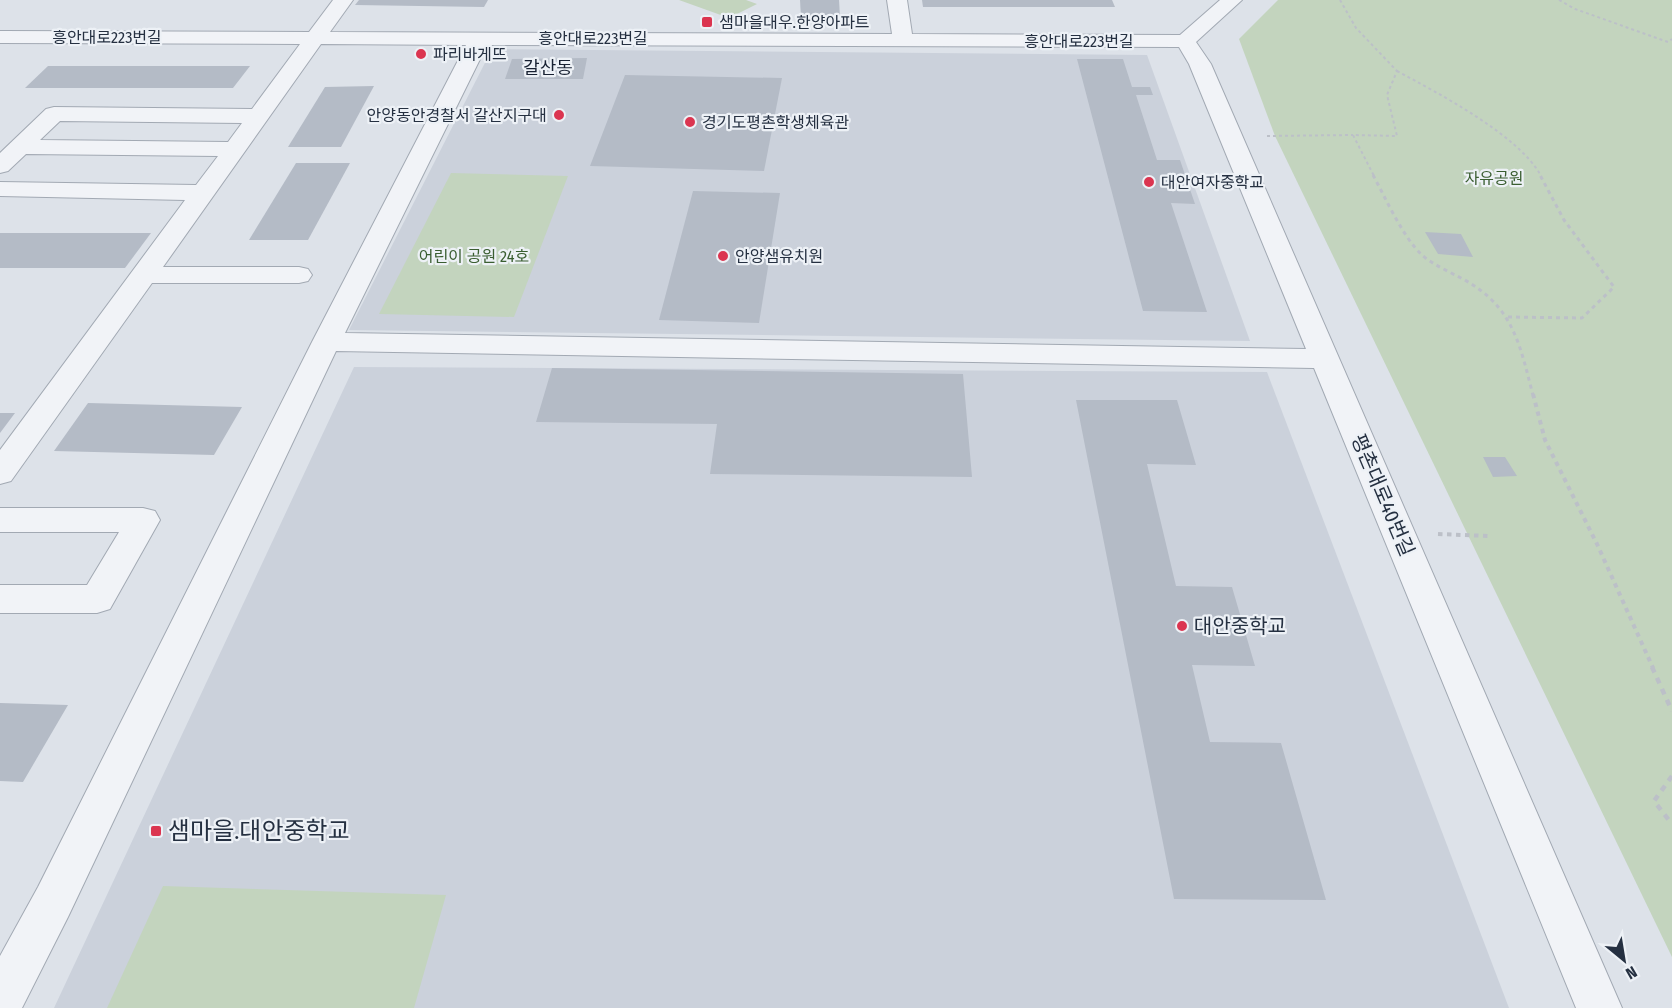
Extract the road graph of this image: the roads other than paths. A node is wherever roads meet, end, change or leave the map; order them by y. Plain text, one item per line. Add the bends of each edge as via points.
1 (343, 0) edge
2 (897, 0) edge
3 (1232, 0) edge
4 (0, 37) edge
5 (477, 37) junction
6 (314, 38) junction
7 (903, 40) junction
8 (1185, 41) junction
9 (260, 116) junction
10 (20, 147) junction
11 (235, 149) junction
12 (0, 166) edge
13 (0, 189) edge
14 (204, 193) junction
15 (144, 275) junction
16 (299, 275) dead end
17 (326, 342) junction
18 (1325, 359) junction
19 (0, 472) edge
20 (0, 520) edge
21 (0, 599) edge
22 (0, 1003) edge
23 (1599, 1008) edge

1 - 6 street
2 - 7 street
3 - 8 street
4 - 6 street, 흥안대로223번길
5 - 6 street, 흥안대로223번길
5 - 7 street, 흥안대로223번길
5 - 17 street via 478,42
6 - 9 street
7 - 8 street, 흥안대로223번길
8 - 18 street, 평촌대로40번길 via 1200,63
9 - 10 street via 54,114
9 - 11 street
10 - 11 street
10 - 12 street
11 - 14 street
13 - 14 street
14 - 15 street
15 - 16 street
15 - 19 street
17 - 18 street
17 - 22 street
18 - 23 street, 평촌대로40번길
20 - 21 street via 143,520 97,599

